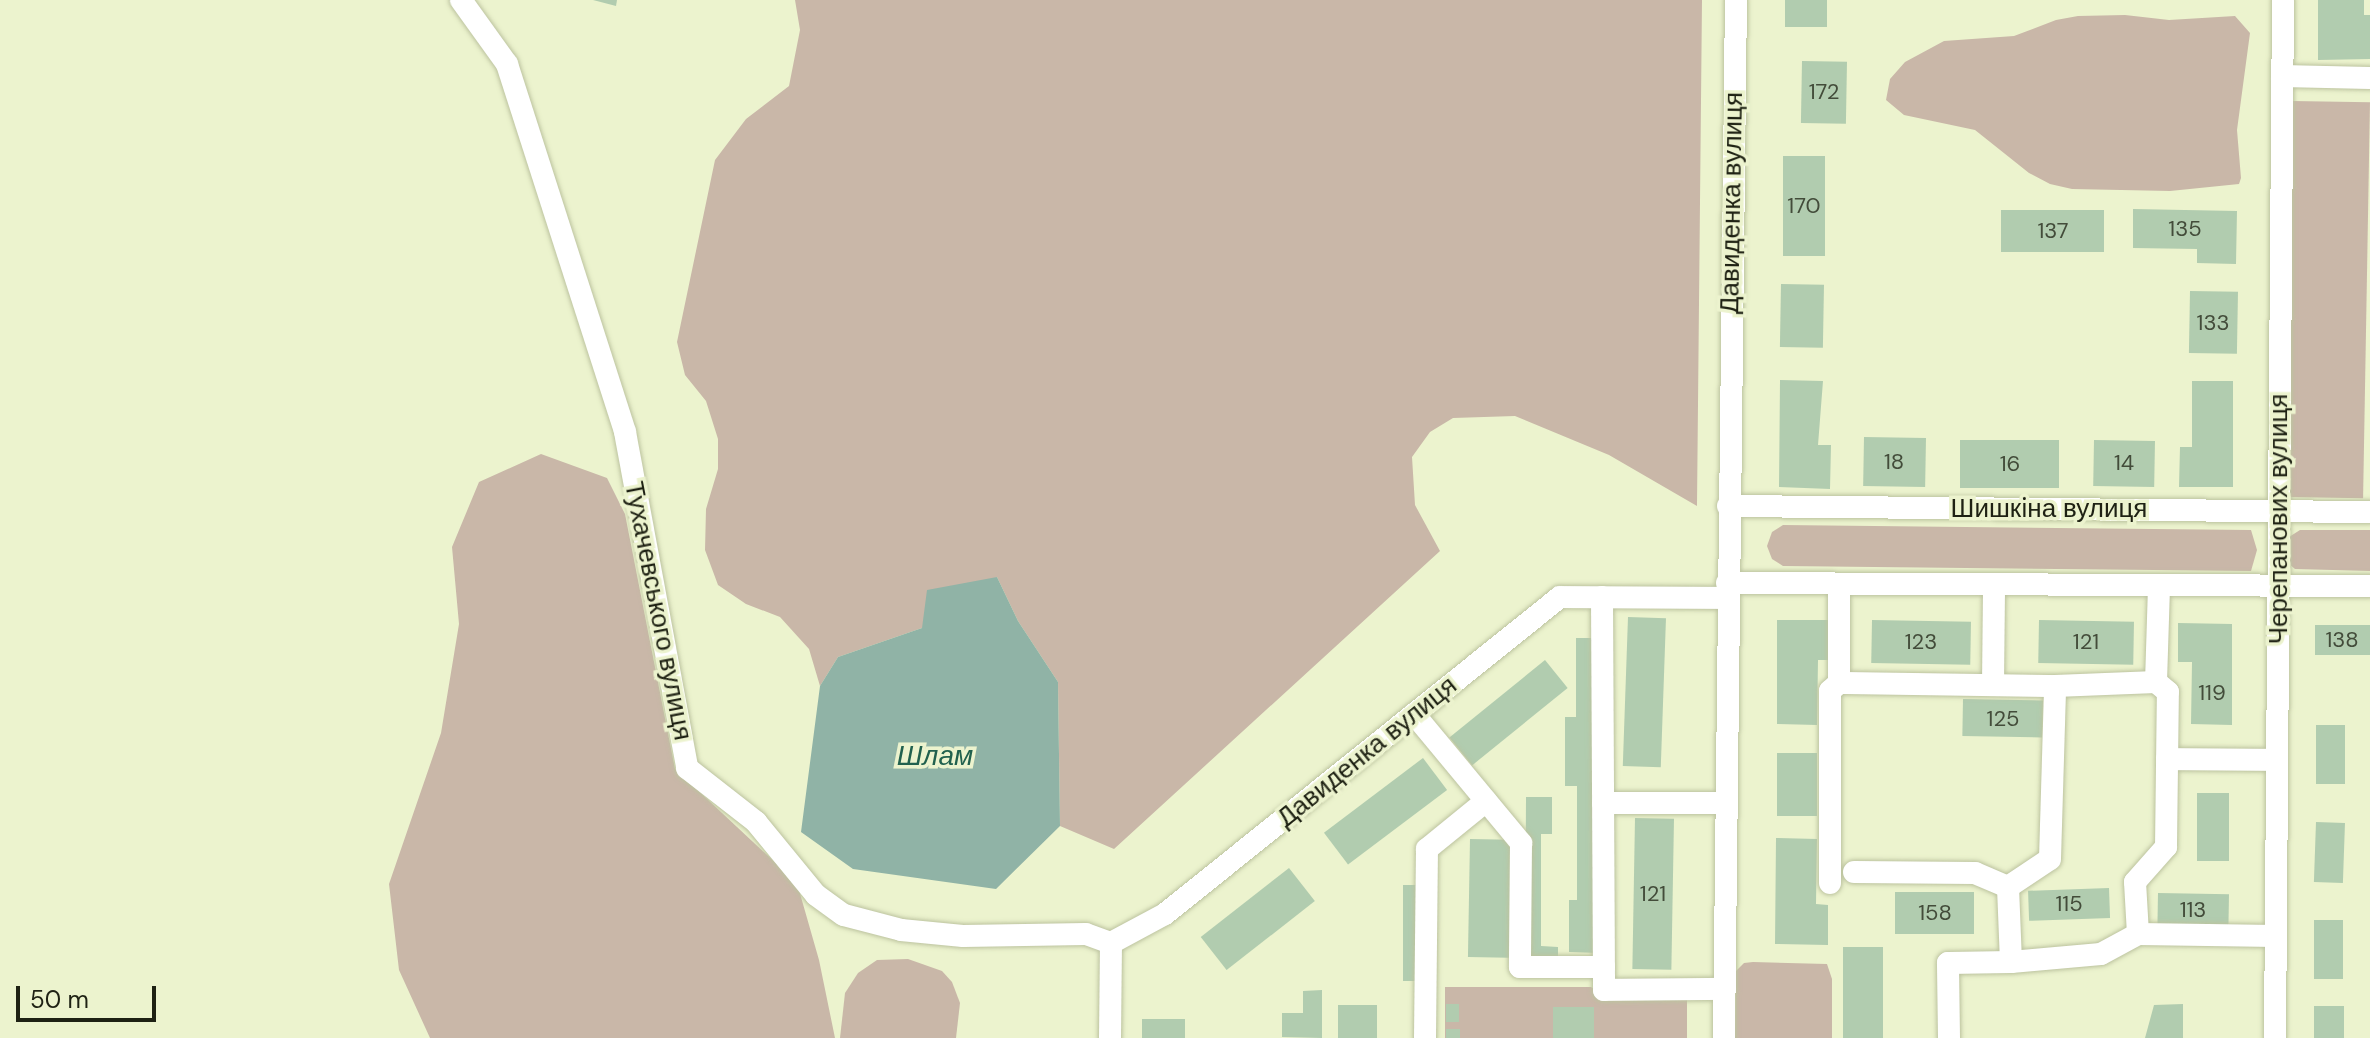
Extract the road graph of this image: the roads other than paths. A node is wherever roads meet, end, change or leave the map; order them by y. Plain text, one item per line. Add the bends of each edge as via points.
1 (461, 0) edge
2 (1736, 0) edge
3 (2283, 0) edge
4 (2282, 76) junction
5 (2370, 78) edge
6 (1728, 506) junction
7 (2279, 510) junction
8 (2370, 512) edge
9 (1839, 584) junction
10 (1994, 586) junction
11 (2370, 586) edge
12 (2159, 587) junction
13 (2279, 588) junction
14 (1727, 590) junction
15 (1602, 597) junction
16 (2156, 682) junction
17 (1839, 683) junction
18 (1993, 685) junction
19 (2055, 686) junction
20 (1414, 714) junction
21 (2167, 759) junction
22 (2277, 760) junction
23 (1486, 801) junction
24 (1603, 803) junction
25 (1725, 803) junction
26 (1854, 872) dead end
27 (1830, 883) dead end
28 (2008, 887) junction
29 (2138, 934) junction
30 (2276, 936) junction
31 (1111, 943) junction
32 (2011, 962) junction
33 (1604, 967) junction
34 (1724, 989) junction
35 (1110, 1038) edge
36 (1425, 1038) edge
37 (1724, 1038) edge
38 (1949, 1038) edge
39 (2275, 1038) edge

1 - 31 street, Тухачевського вулиця via 507,64 625,432 687,768 756,822 816,895 844,915 901,930 963,936 1086,934
2 - 6 street, Давиденка вулиця
3 - 4 street, Черепанових вулиця
4 - 5 street
4 - 7 street, Черепанових вулиця
6 - 7 street, Шишкiна вулиця
6 - 14 street, Давиденка вулиця
7 - 8 street, Шишкiна вулиця
7 - 13 street, Черепанових вулиця
9 - 10 street
9 - 14 street
9 - 17 street
10 - 12 street
10 - 18 street
11 - 13 street
12 - 13 street
12 - 16 street
13 - 22 street, Черепанових вулиця
14 - 15 street, Давиденка вулиця
14 - 25 street, Давиденка вулиця
15 - 20 street, Давиденка вулиця via 1560,597
15 - 24 street
16 - 19 street
16 - 21 street via 2168,692
17 - 18 street
17 - 27 street via 1830,691
18 - 19 street
19 - 28 street via 2050,859
20 - 23 street
20 - 31 street, Давиденка вулиця via 1165,914
21 - 22 street
21 - 29 street via 2166,847 2135,882
22 - 30 street, Черепанових вулиця
23 - 33 street via 1521,843 1520,967
23 - 36 street via 1427,849
24 - 25 street
24 - 33 street
25 - 34 street, Давиденка вулиця
26 - 28 street via 1975,873
28 - 32 street
29 - 30 street
29 - 32 street via 2101,954
30 - 39 street, Черепанових вулиця
31 - 35 street
32 - 38 street via 1948,963
33 - 34 street via 1604,990
34 - 37 street, Давиденка вулиця

